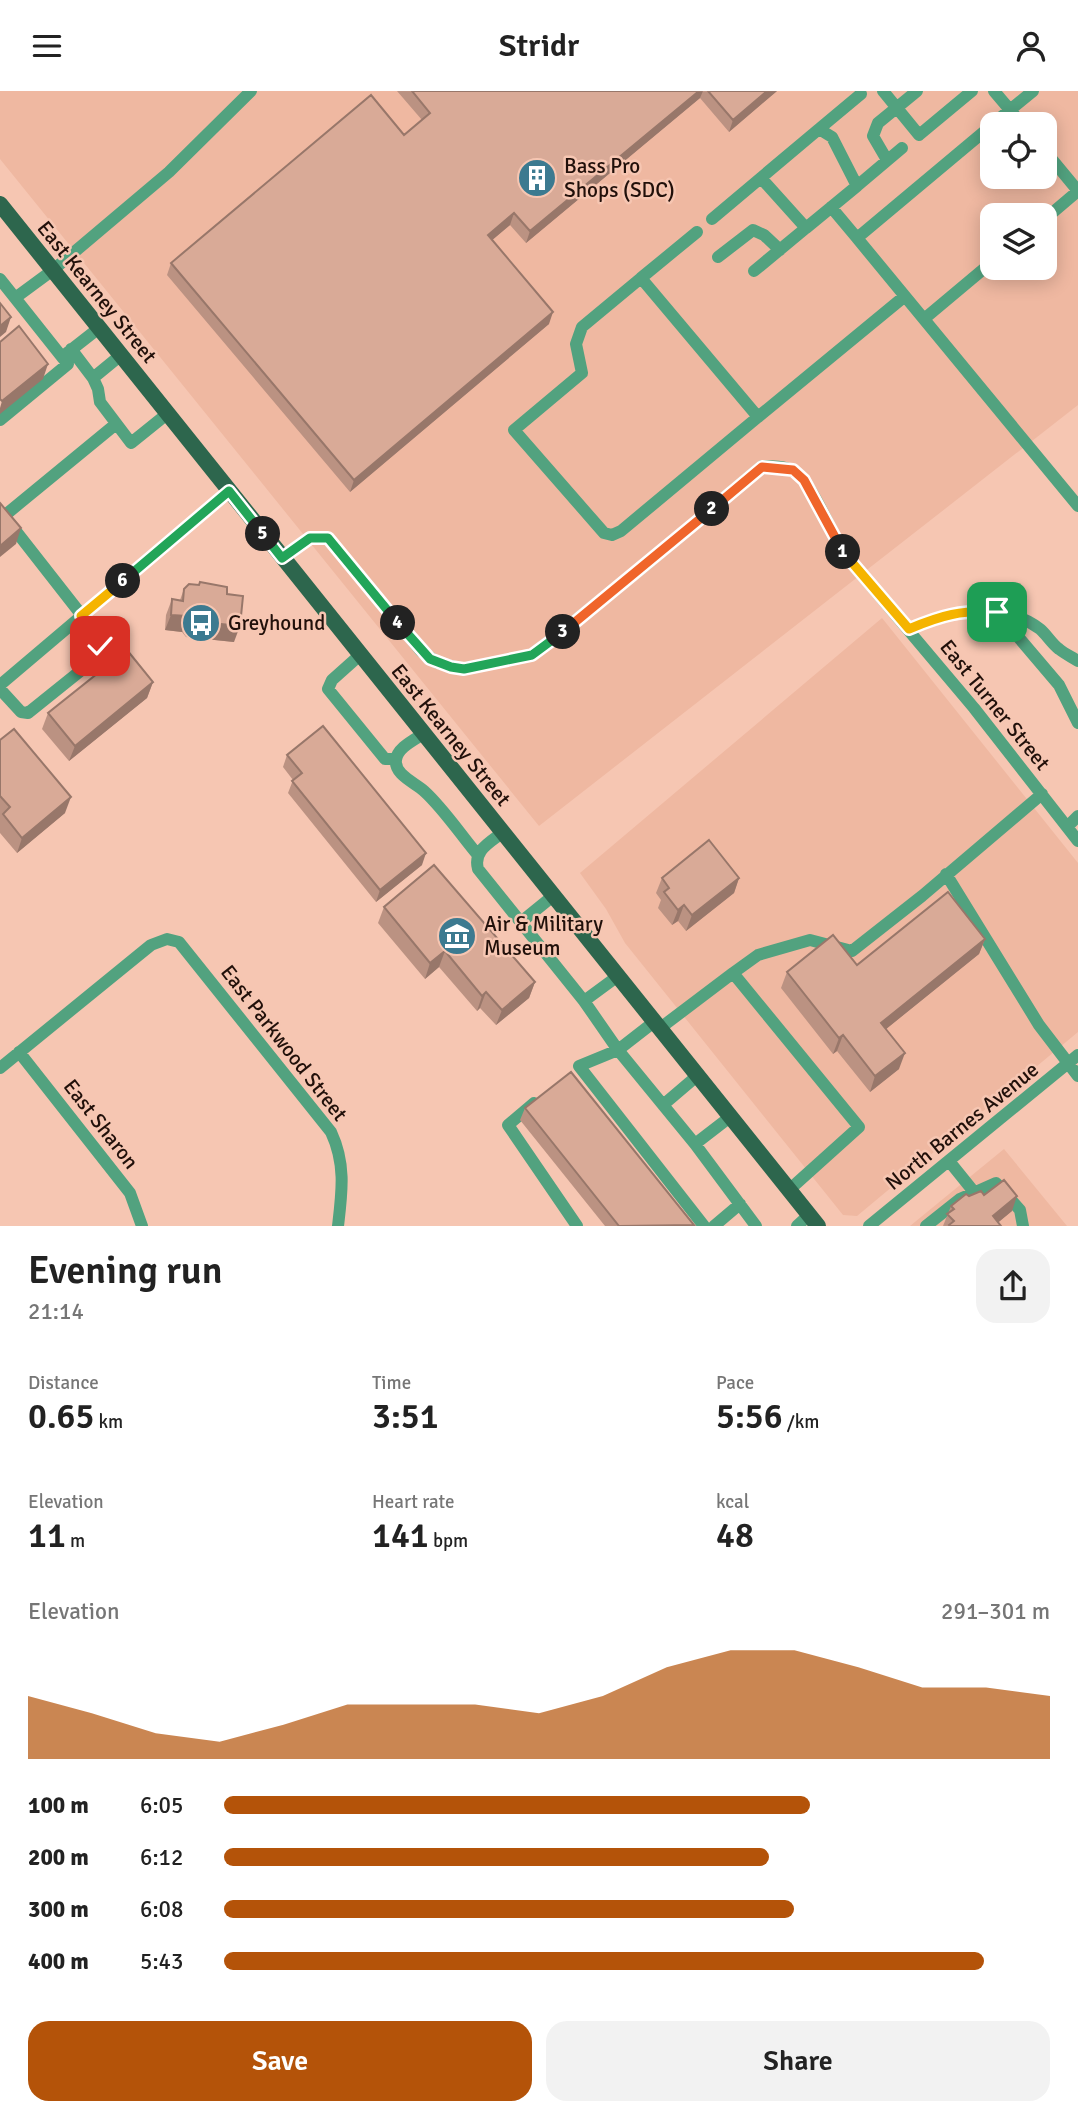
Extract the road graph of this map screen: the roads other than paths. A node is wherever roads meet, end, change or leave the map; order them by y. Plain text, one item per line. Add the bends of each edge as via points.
1 (251, 91) edge
2 (883, 91) edge
3 (917, 91) edge
4 (972, 91) edge
5 (994, 91) edge
6 (1033, 91) edge
7 (861, 94) dead end
8 (897, 108) junction
9 (1010, 110) junction
10 (1008, 112) edge
11 (819, 129) junction
12 (980, 136) edge
13 (902, 148) dead end
14 (887, 160) junction
15 (1057, 166) edge
16 (761, 178) junction
17 (857, 186) junction
18 (1078, 191) edge
19 (0, 205) edge
20 (831, 207) junction
21 (1057, 209) edge
22 (712, 219) dead end
23 (806, 228) junction
24 (696, 232) dead end
25 (857, 238) junction
26 (779, 250) junction
27 (718, 257) dead end
28 (53, 270) junction
29 (754, 271) dead end
30 (980, 272) edge
31 (641, 278) junction
32 (0, 279) edge
33 (905, 296) junction
34 (15, 297) junction
35 (924, 319) junction
36 (99, 328) junction
37 (66, 353) junction
38 (121, 355) junction
39 (93, 378) junction
40 (167, 414) junction
41 (758, 417) junction
42 (0, 420) edge
43 (116, 423) junction
44 (229, 491) junction
45 (1078, 506) edge
46 (2, 514) edge
47 (282, 558) junction
48 (997, 612) junction
49 (81, 616) junction
50 (909, 629) junction
51 (1058, 649) junction
52 (1078, 652) edge
53 (360, 655) junction
54 (1078, 661) edge
55 (0, 687) edge
56 (1078, 723) edge
57 (423, 734) junction
58 (396, 759) junction
59 (1042, 794) junction
60 (1078, 816) edge
61 (1067, 827) junction
62 (502, 833) junction
63 (1078, 841) edge
64 (477, 854) junction
65 (946, 874) junction
66 (553, 896) junction
67 (521, 922) junction
68 (733, 972) junction
69 (618, 977) junction
70 (584, 1001) junction
71 (657, 1025) junction
72 (618, 1050) junction
73 (19, 1052) junction
74 (1078, 1055) edge
75 (1067, 1064) junction
76 (0, 1068) edge
77 (697, 1076) junction
78 (1078, 1076) edge
79 (549, 1091) edge
80 (663, 1105) junction
81 (730, 1117) junction
82 (695, 1144) junction
83 (949, 1161) junction
84 (789, 1190) junction
85 (974, 1192) junction
86 (740, 1205) junction
87 (808, 1222) edge
88 (142, 1226) edge
89 (338, 1226) edge
90 (577, 1226) edge
91 (704, 1226) edge
92 (714, 1226) edge
93 (756, 1226) edge
94 (869, 1226) edge
95 (926, 1226) edge
96 (1023, 1226) edge

1 - 28 street via 169,172
2 - 8 street
3 - 8 street
4 - 8 street via 919,135
5 - 9 street
6 - 9 street
7 - 11 street
8 - 14 street via 878,123 873,136
9 - 10 street
11 - 16 street
11 - 17 street via 832,137
12 - 25 street
13 - 14 street
14 - 17 street
15 - 18 street
16 - 22 street
16 - 23 street
17 - 20 street
18 - 21 street
19 - 28 main road, East Kearney Street
20 - 23 street
20 - 25 street
23 - 26 street
24 - 31 street
25 - 33 street
26 - 27 street via 753,230
26 - 29 street
28 - 34 street
28 - 36 main road, East Kearney Street
30 - 35 street
31 - 41 street
31 - 41 street via 582,327 576,344 582,373 514,430 604,533 612,535
32 - 34 street
33 - 35 street
33 - 41 street
34 - 37 street
35 - 45 street
36 - 37 street
36 - 38 main road, East Kearney Street
37 - 39 street
37 - 42 street via 68,364
38 - 39 street
38 - 40 main road, East Kearney Street
39 - 43 street via 100,402
40 - 43 street via 131,443
40 - 44 main road, East Kearney Street
43 - 46 street
44 - 47 main road, East Kearney Street
44 - 49 street
46 - 49 street
47 - 50 street, East Turner Street via 310,538 328,538 430,659 464,669 490,665 532,655 750,475 770,466 793,470 804,480 845,555
47 - 53 main road, East Kearney Street
48 - 50 street via 966,610
48 - 51 street via 1040,629
48 - 56 street via 1059,685
49 - 55 street
49 - 55 street via 100,646 93,660 28,713 21,712
50 - 59 street, East Turner Street
51 - 52 street
51 - 54 street
53 - 57 main road, East Kearney Street
53 - 58 street via 328,689 386,759
57 - 58 street
57 - 62 main road, East Kearney Street
58 - 64 street via 408,781 424,791
59 - 61 street, East Turner Street
59 - 65 street
60 - 61 street
61 - 63 street, East Turner Street
62 - 64 street
62 - 66 main road, East Kearney Street
64 - 67 street via 478,869
65 - 68 street via 852,950 810,940 758,955
65 - 75 street
66 - 67 street
66 - 69 main road, East Kearney Street
67 - 70 street
68 - 71 street
68 - 84 street via 859,1127
69 - 70 street
69 - 71 main road, East Kearney Street
70 - 72 street
71 - 72 street
71 - 77 main road, East Kearney Street
72 - 80 street
72 - 91 street via 574,1070
73 - 76 street
73 - 88 street, East Sharon via 125,1186
73 - 89 street, East Parkwood Street via 151,945 171,939 185,947 331,1132 343,1173
74 - 75 street, North Barnes Avenue
75 - 78 street
75 - 83 street, North Barnes Avenue
77 - 80 street
77 - 81 main road, East Kearney Street
79 - 90 street via 508,1125
80 - 82 street
81 - 82 street
81 - 84 main road, East Kearney Street
82 - 86 street
83 - 85 street
83 - 94 street, North Barnes Avenue
84 - 87 main road, East Kearney Street
85 - 95 street
85 - 96 street via 996,1182 1020,1210
86 - 92 street
86 - 93 street

